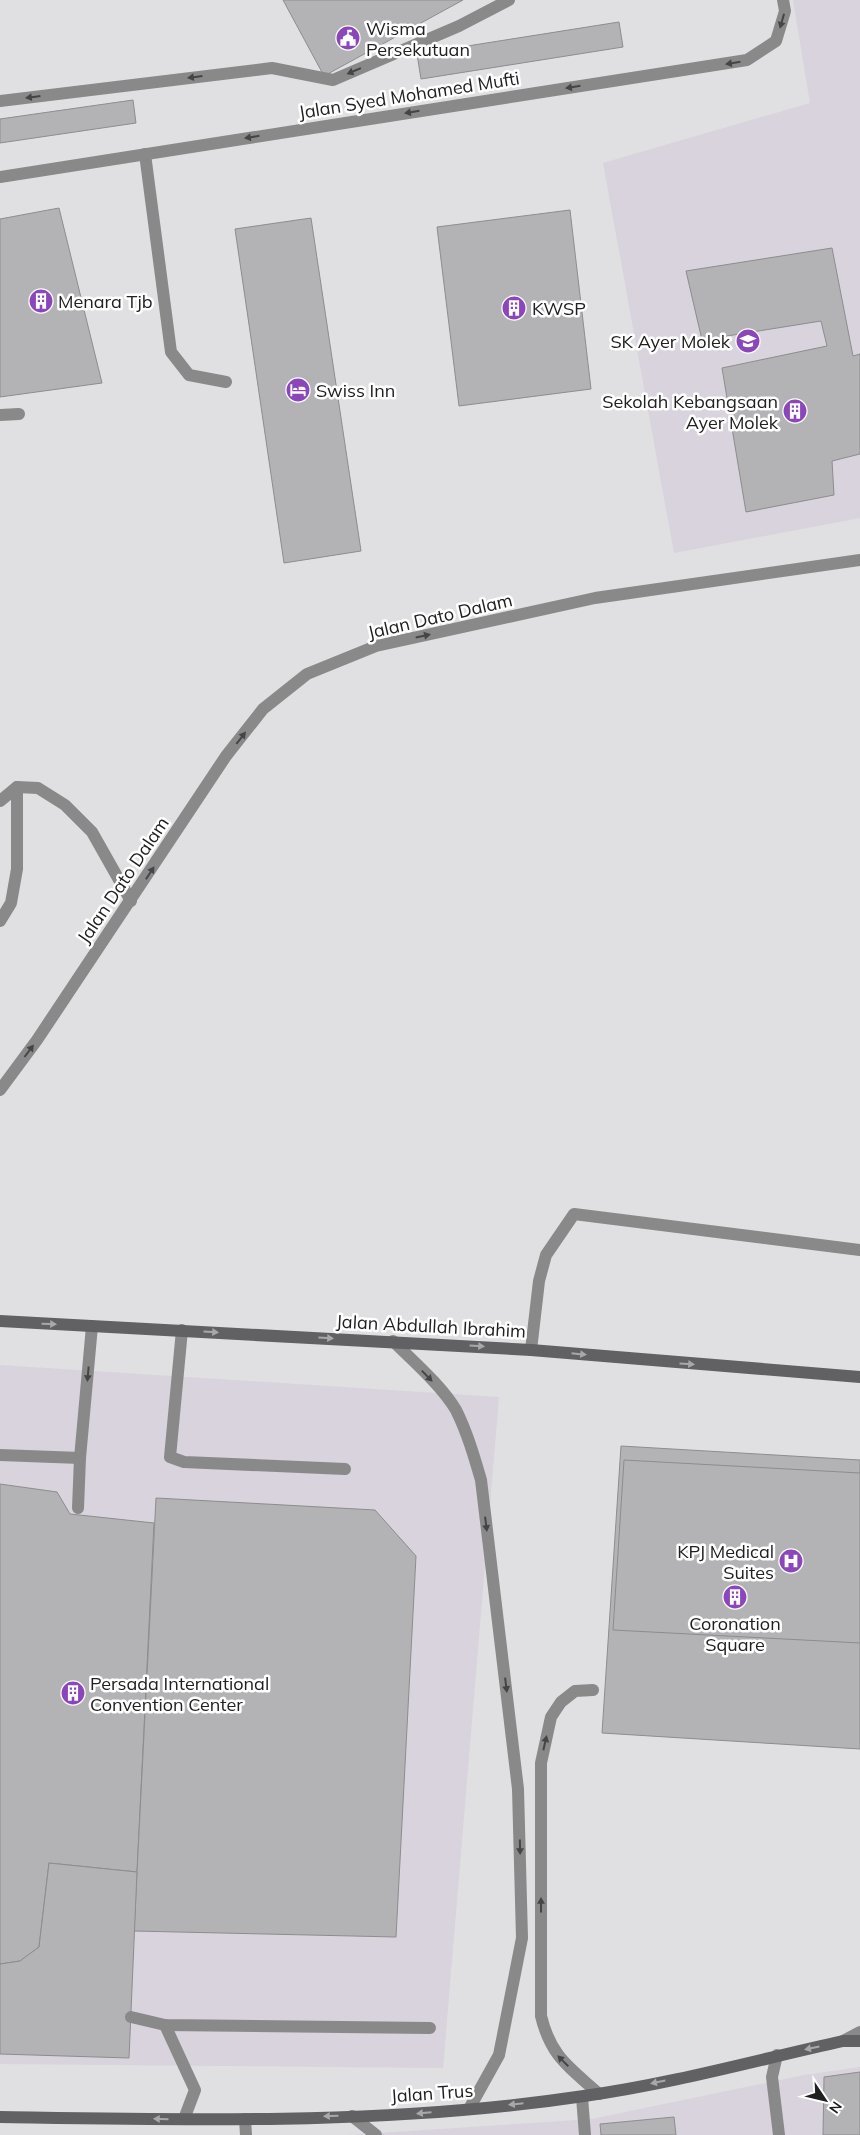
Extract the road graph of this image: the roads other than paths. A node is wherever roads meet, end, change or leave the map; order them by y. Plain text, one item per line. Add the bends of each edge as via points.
1 (509, 0) edge
2 (783, 0) edge
3 (0, 101) edge
4 (145, 154) junction
5 (0, 177) edge
6 (226, 382) dead end
7 (19, 414) dead end
8 (0, 416) edge
9 (860, 560) edge
10 (17, 787) junction
11 (0, 801) edge
12 (131, 901) junction
13 (0, 921) edge
14 (0, 1090) edge
15 (860, 1250) edge
16 (0, 1321) edge
17 (92, 1326) junction
18 (182, 1330) junction
19 (393, 1341) junction
20 (531, 1350) junction
21 (860, 1377) edge
22 (0, 1455) edge
23 (80, 1458) junction
24 (345, 1469) dead end
25 (78, 1508) dead end
26 (593, 1690) dead end
27 (131, 2017) dead end
28 (165, 2025) junction
29 (430, 2028) dead end
30 (860, 2032) edge
31 (843, 2041) junction
32 (860, 2041) edge
33 (777, 2055) junction
34 (599, 2094) junction
35 (582, 2097) junction
36 (469, 2109) junction
37 (352, 2116) junction
38 (0, 2117) edge
39 (245, 2119) junction
40 (184, 2120) junction
41 (246, 2135) edge
42 (376, 2135) edge
43 (585, 2135) edge
44 (779, 2135) edge

1 -> 3 street via 459,26 333,80 272,68
2 -> 4 street, Jalan Syed Mohamed Mufti via 785,11 776,41 747,60
4 - 5 street, Jalan Syed Mohamed Mufti
4 - 6 street via 171,352 188,375
7 - 8 street
12 -> 9 street, Jalan Dato Dalam via 226,756 263,709 307,674 376,646 595,598
10 - 11 street
10 - 12 street via 38,788 65,805 92,832
10 - 13 street via 17,868 11,903
14 -> 12 street, Jalan Dato Dalam
15 - 20 street via 574,1214 546,1255 539,1281
16 -> 17 street, Jalan Abdullah Ibrahim
17 - 18 street, Jalan Abdullah Ibrahim
17 -> 23 street
18 -> 19 street, Jalan Abdullah Ibrahim
18 - 24 street via 170,1457 184,1462
19 -> 20 street, Jalan Abdullah Ibrahim
19 -> 36 street via 455,1409 471,1446 480,1480 518,1789 522,1938 499,2054
20 -> 21 street, Jalan Abdullah Ibrahim
22 - 23 street
23 - 25 street
34 -> 26 street via 558,2057 546,2035 541,2016 541,1763 551,1717 560,1702 575,1691
27 - 28 street
28 - 29 street
28 - 40 street via 195,2090
30 - 31 street
31 - 32 street, Jalan Trus
31 -> 33 street, Jalan Trus
33 -> 34 street, Jalan Trus
33 - 44 street via 772,2077
34 - 35 street, Jalan Trus
35 -> 36 street, Jalan Trus
35 - 43 street
36 -> 37 street, Jalan Trus
37 -> 39 street, Jalan Trus
37 - 42 street
40 -> 38 street, Jalan Trus
39 - 40 street, Jalan Trus
39 - 41 street

